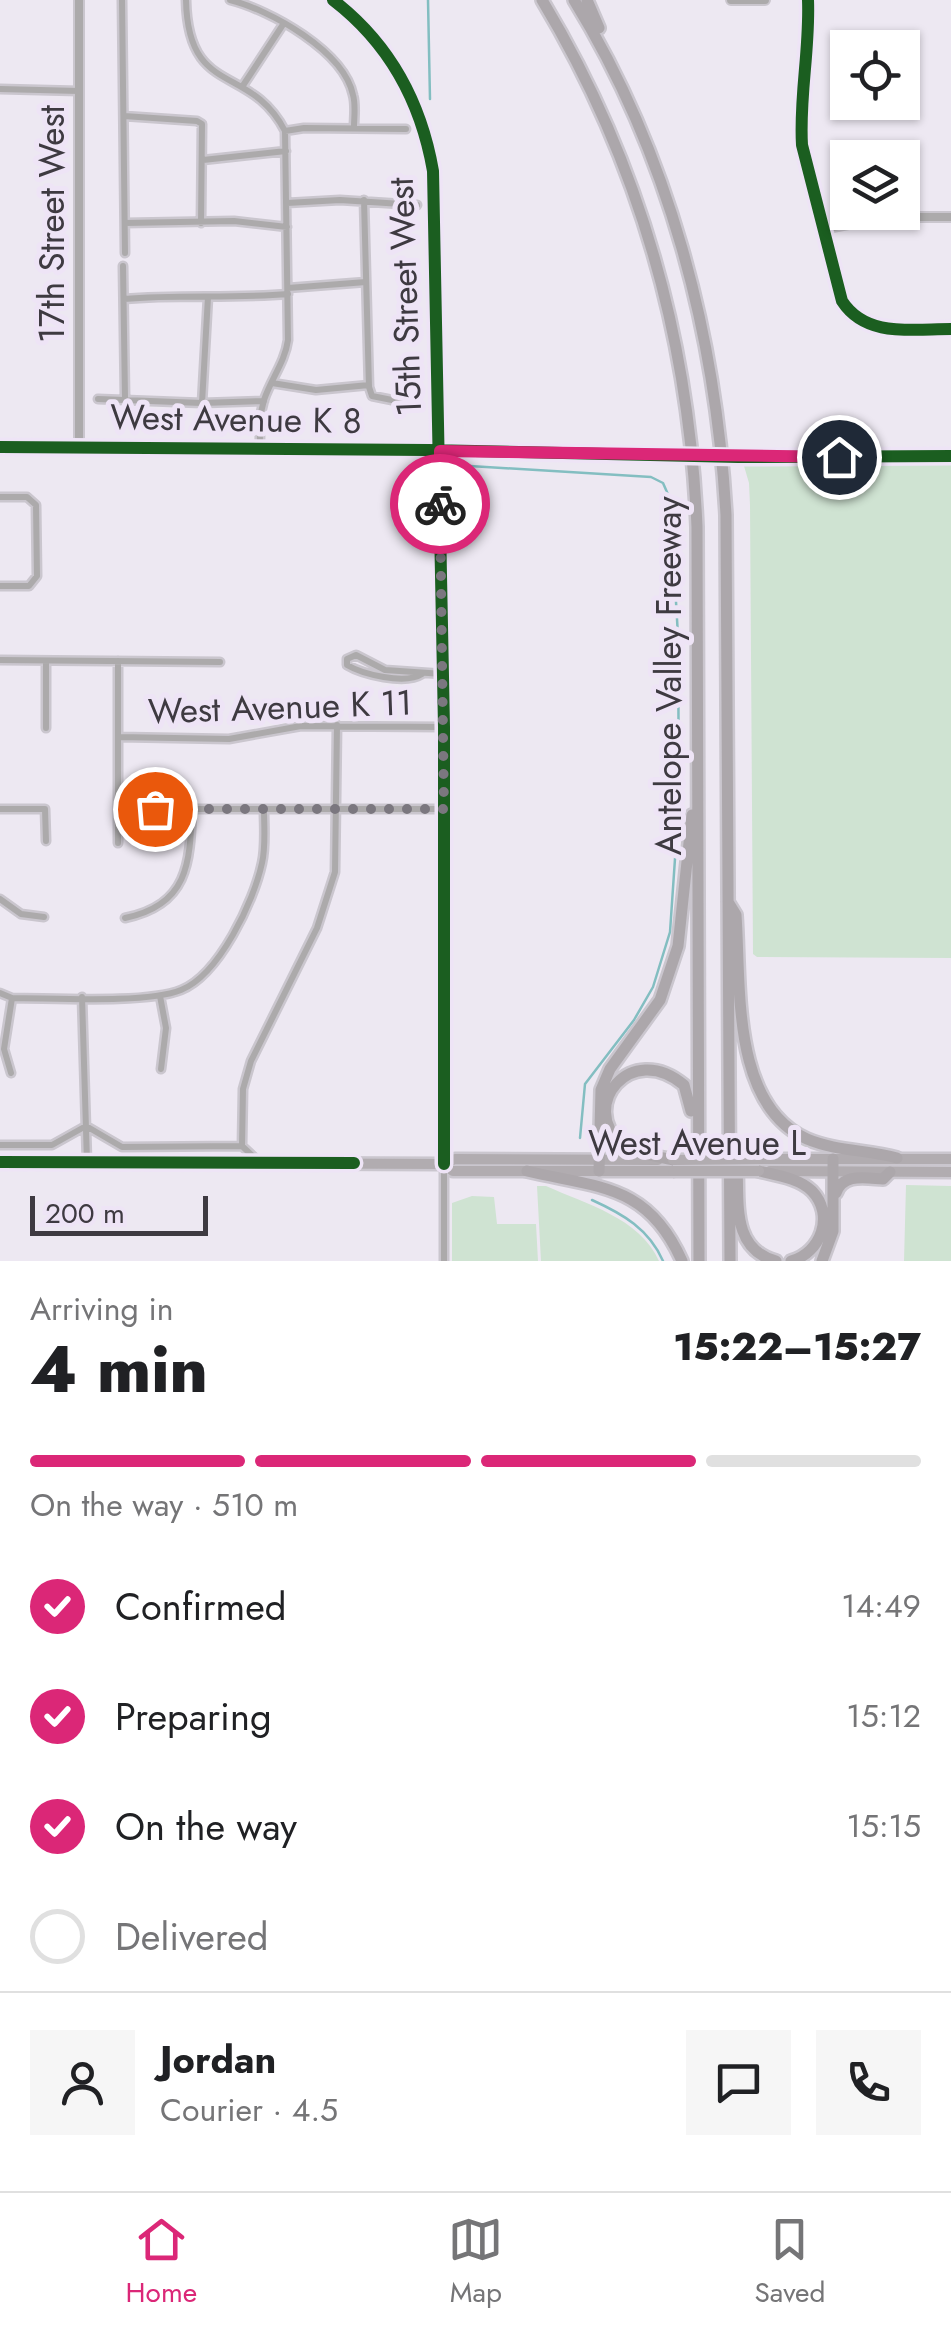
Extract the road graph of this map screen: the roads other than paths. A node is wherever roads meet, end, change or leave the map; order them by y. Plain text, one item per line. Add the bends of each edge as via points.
1 (79, 0) edge
2 (122, 0) edge
3 (186, 0) edge
4 (230, 0) edge
5 (333, 0) edge
6 (542, 0) edge
7 (574, 0) edge
8 (586, 0) edge
9 (731, 0) edge
10 (765, 0) edge
11 (808, 0) edge
12 (284, 23) junction
13 (610, 62) junction
14 (242, 87) junction
15 (0, 90) edge
16 (79, 91) junction
17 (124, 116) junction
18 (354, 127) junction
19 (406, 129) dead end
20 (285, 131) junction
21 (286, 151) junction
22 (203, 160) junction
23 (364, 200) junction
24 (287, 203) junction
25 (418, 205) dead end
26 (951, 216) edge
27 (126, 223) junction
28 (200, 224) junction
29 (287, 227) junction
30 (822, 230) junction
31 (124, 253) dead end
32 (123, 266) dead end
33 (366, 282) junction
34 (288, 291) junction
35 (208, 296) junction
36 (124, 299) junction
37 (951, 329) edge
38 (272, 383) junction
39 (368, 385) junction
40 (124, 398) junction
41 (98, 399) dead end
42 (264, 401) junction
43 (202, 402) junction
44 (417, 405) dead end
45 (0, 447) edge
46 (79, 447) junction
47 (260, 449) junction
48 (440, 451) junction
49 (951, 456) edge
50 (0, 497) edge
51 (0, 586) edge
52 (0, 660) edge
53 (46, 660) junction
54 (118, 661) junction
55 (220, 662) dead end
56 (366, 664) junction
57 (442, 674) junction
58 (336, 726) junction
59 (444, 727) junction
60 (46, 728) dead end
61 (119, 737) junction
62 (699, 771) junction
63 (0, 809) edge
64 (118, 809) junction
65 (192, 809) junction
66 (264, 809) junction
67 (337, 809) junction
68 (444, 809) junction
69 (46, 842) dead end
70 (118, 843) dead end
71 (0, 899) edge
72 (728, 902) junction
73 (44, 918) dead end
74 (124, 918) dead end
75 (0, 994) edge
76 (160, 996) junction
77 (82, 997) junction
78 (12, 998) junction
79 (161, 1069) dead end
80 (11, 1072) dead end
81 (729, 1104) junction
82 (86, 1126) junction
83 (0, 1145) edge
84 (242, 1146) junction
85 (897, 1158) junction
86 (951, 1158) edge
87 (0, 1162) edge
88 (87, 1162) junction
89 (259, 1162) junction
90 (444, 1164) junction
91 (599, 1165) junction
92 (673, 1165) junction
93 (759, 1165) junction
94 (833, 1165) junction
95 (527, 1171) junction
96 (890, 1172) junction
97 (951, 1172) edge
98 (833, 1207) junction
99 (699, 1223) junction
100 (444, 1261) edge
101 (682, 1261) edge
102 (699, 1261) edge
103 (730, 1261) edge
104 (776, 1261) edge
105 (791, 1261) edge
106 (822, 1261) edge

1 - 16 street, 17th Street West
2 - 17 street
3 - 14 street via 193,49 210,70
4 - 12 street
5 - 48 street, 15th Street West via 378,42 417,106 428,142 436,202
6 - 62 highway, Antelope Valley Freeway via 599,106 638,202 670,311 696,509
7 - 13 highway, Antelope Valley Freeway
8 - 13 highway
9 - 10 street
11 - 30 street via 802,145
12 - 14 street
12 - 18 street via 336,63 354,94
13 - 72 highway, Antelope Valley Freeway via 684,254 711,371 726,515
14 - 20 street via 276,113
15 - 16 street
16 - 46 street, 17th Street West
17 - 22 street via 197,121 204,130
17 - 27 street
18 - 19 street
18 - 20 street
20 - 21 street
21 - 22 street
21 - 24 street
22 - 28 street
23 - 24 street
23 - 25 street
23 - 33 street
24 - 29 street
26 - 30 street via 884,218
27 - 28 street
27 - 31 street
28 - 29 street
29 - 34 street
30 - 37 street via 842,301 854,316 883,328
32 - 36 street
33 - 34 street
33 - 39 street
34 - 35 street
34 - 38 street via 286,356
35 - 36 street
35 - 43 street
36 - 40 street
38 - 39 street via 316,390
38 - 42 street
39 - 44 street via 379,400
40 - 41 street
40 - 43 street
42 - 43 street
42 - 47 street
45 - 46 street, West Avenue K 8
46 - 47 street, West Avenue K 8
47 - 48 street, West Avenue K 8
48 - 49 street, West Avenue K 8, bridge
48 - 57 street, 15th Street West
50 - 51 street via 33,499 36,505 37,576 30,586
52 - 53 street
53 - 54 street
53 - 60 street
54 - 55 street
54 - 61 street
56 - 56 street via 356,655 347,662 358,670
56 - 57 street
57 - 59 street, 15th Street West
58 - 59 street, West Avenue K 11
58 - 61 street, West Avenue K 11 via 229,739
58 - 67 street
59 - 68 street, 15th Street West
61 - 64 street
62 - 91 highway via 678,946 660,1000 600,1090
62 - 99 highway, Antelope Valley Freeway
63 - 69 street via 45,808
64 - 65 street
64 - 70 street
65 - 66 street
65 - 74 street via 182,882 158,907
66 - 67 street
66 - 76 street via 263,860 239,924 200,978
67 - 68 street
67 - 84 street via 329,898 251,1060
68 - 90 street, 15th Street West
71 - 73 street via 21,914
72 - 81 highway, Antelope Valley Freeway
72 - 85 highway via 736,915 747,1058 770,1111 820,1144
75 - 78 street
76 - 77 street
76 - 79 street via 166,1028
77 - 78 street
77 - 82 street
78 - 80 street via 4,1049
81 - 103 highway, Antelope Valley Freeway
81 - 104 highway via 741,1230 756,1252
82 - 83 street via 52,1146
82 - 84 street via 122,1147
82 - 88 street
84 - 89 street
85 - 86 main road, West Avenue L
85 - 94 main road, West Avenue L
87 - 88 main road, West Avenue L
88 - 89 main road, West Avenue L
89 - 90 main road, West Avenue L
90 - 91 main road, West Avenue L via 455,1159
90 - 95 main road, West Avenue L via 453,1171
90 - 100 street, 15th Street West
91 - 92 main road, West Avenue L
91 - 95 main road, West Avenue L
92 - 93 main road, West Avenue L, bridge
92 - 99 highway via 620,1142 608,1119 612,1088 637,1070 662,1070 684,1085 690,1099
93 - 94 main road, West Avenue L
93 - 105 highway via 797,1181 819,1201 820,1238
94 - 96 main road, West Avenue L
94 - 98 highway
95 - 101 highway via 624,1194 659,1221
96 - 97 main road, West Avenue L
96 - 98 highway via 841,1182
98 - 106 highway
99 - 102 highway, Antelope Valley Freeway

